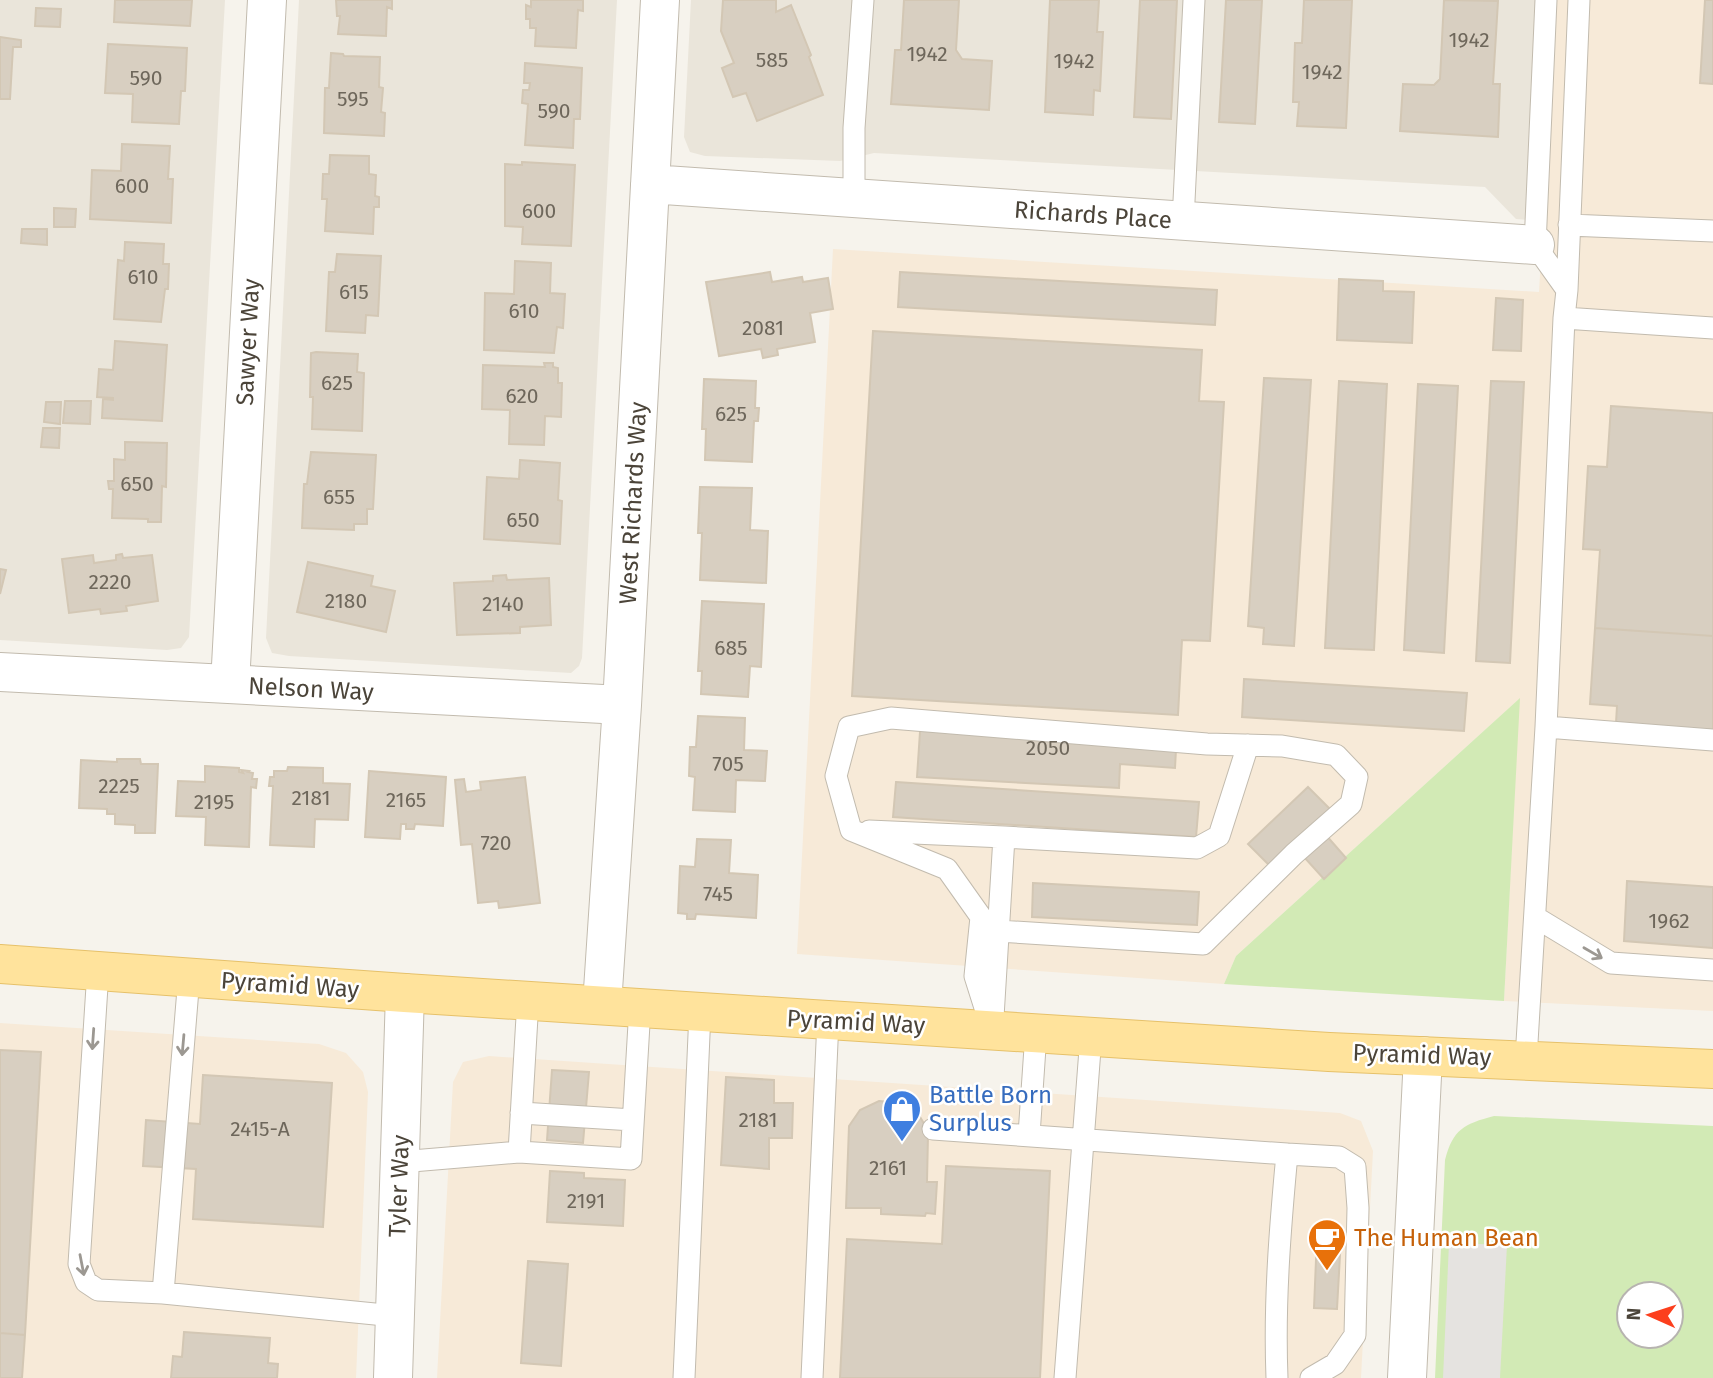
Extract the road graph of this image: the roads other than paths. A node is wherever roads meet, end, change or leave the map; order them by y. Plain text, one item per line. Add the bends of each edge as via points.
1 (267, 0) edge
2 (660, 0) edge
3 (863, 0) edge
4 (1194, 0) edge
5 (1546, 0) edge
6 (1579, 0) edge
7 (650, 184) junction
8 (854, 198) junction
9 (1183, 221) junction
10 (1569, 225) junction
11 (1713, 231) edge
12 (1535, 245) junction
13 (1567, 289) junction
14 (1564, 318) junction
15 (1713, 328) edge
16 (0, 672) edge
17 (230, 684) junction
18 (622, 705) junction
19 (1546, 727) junction
20 (1713, 740) edge
21 (1248, 745) junction
22 (852, 830) junction
23 (1004, 837) junction
24 (1535, 917) junction
25 (998, 931) junction
26 (0, 964) edge
27 (1713, 970) edge
28 (98, 971) junction
29 (189, 977) junction
30 (405, 993) junction
31 (528, 1000) junction
32 (602, 1005) junction
33 (640, 1007) junction
34 (700, 1012) junction
35 (828, 1020) junction
36 (992, 1030) junction
37 (1037, 1033) junction
38 (1091, 1036) junction
39 (1423, 1056) junction
40 (1526, 1059) junction
41 (1713, 1069) edge
42 (521, 1113) junction
43 (633, 1120) junction
44 (933, 1129) dead end
45 (1029, 1135) junction
46 (1082, 1138) junction
47 (519, 1152) junction
48 (1287, 1154) junction
49 (400, 1161) junction
50 (163, 1293) junction
51 (395, 1316) junction
52 (393, 1378) edge
53 (684, 1378) edge
54 (812, 1378) edge
55 (1065, 1378) edge
56 (1277, 1378) edge
57 (1311, 1378) edge
58 (1407, 1378) edge

1 - 17 street, Sawyer Way
2 - 7 street, West Richards Way
3 - 8 lane
4 - 9 lane
5 - 12 lane
6 - 10 lane
7 - 8 street, Richards Place
7 - 18 street, West Richards Way
8 - 9 street, Richards Place
9 - 12 street, Richards Place
10 - 11 lane
10 - 13 lane
12 - 13 lane
13 - 14 lane
14 - 15 lane
14 - 19 lane
16 - 17 street, Nelson Way
17 - 18 street, Nelson Way
18 - 32 street, West Richards Way
19 - 20 lane
19 - 24 lane
21 - 22 lane via 891,718 849,727 836,776
21 - 23 lane via 1219,836 1197,848
21 - 25 lane via 1336,755 1357,777 1351,804 1203,944
22 - 23 lane
22 - 36 lane via 947,869 981,916 975,976
23 - 25 lane
24 -> 27 lane via 1611,963
24 - 40 lane
25 - 36 lane
26 - 28 main road, Pyramid Way
28 - 29 main road, Pyramid Way
28 -> 50 lane via 79,1264 86,1282 98,1290
29 - 30 main road, Pyramid Way
29 -> 50 lane
30 - 31 main road, Pyramid Way
30 - 49 street, Tyler Way
31 - 32 main road, Pyramid Way
31 - 42 lane
32 - 33 main road, Pyramid Way
33 - 34 main road, Pyramid Way
33 - 43 lane
34 - 35 main road, Pyramid Way
34 - 53 lane
35 - 36 main road, Pyramid Way
35 - 54 lane
36 - 37 main road, Pyramid Way
37 - 38 main road, Pyramid Way
37 - 45 lane
38 - 39 main road, Pyramid Way
38 - 46 lane
39 - 40 main road, Pyramid Way
39 - 58 street
40 - 41 main road, Pyramid Way
42 - 43 lane
42 - 47 lane
43 - 47 lane via 631,1159
44 - 45 lane
45 - 46 lane
46 - 48 lane
46 - 55 lane
47 - 49 lane
48 - 56 lane
48 - 57 lane via 1339,1157 1355,1167 1354,1335 1335,1364
49 - 51 street, Tyler Way
50 - 51 lane
51 - 52 street, Tyler Way

